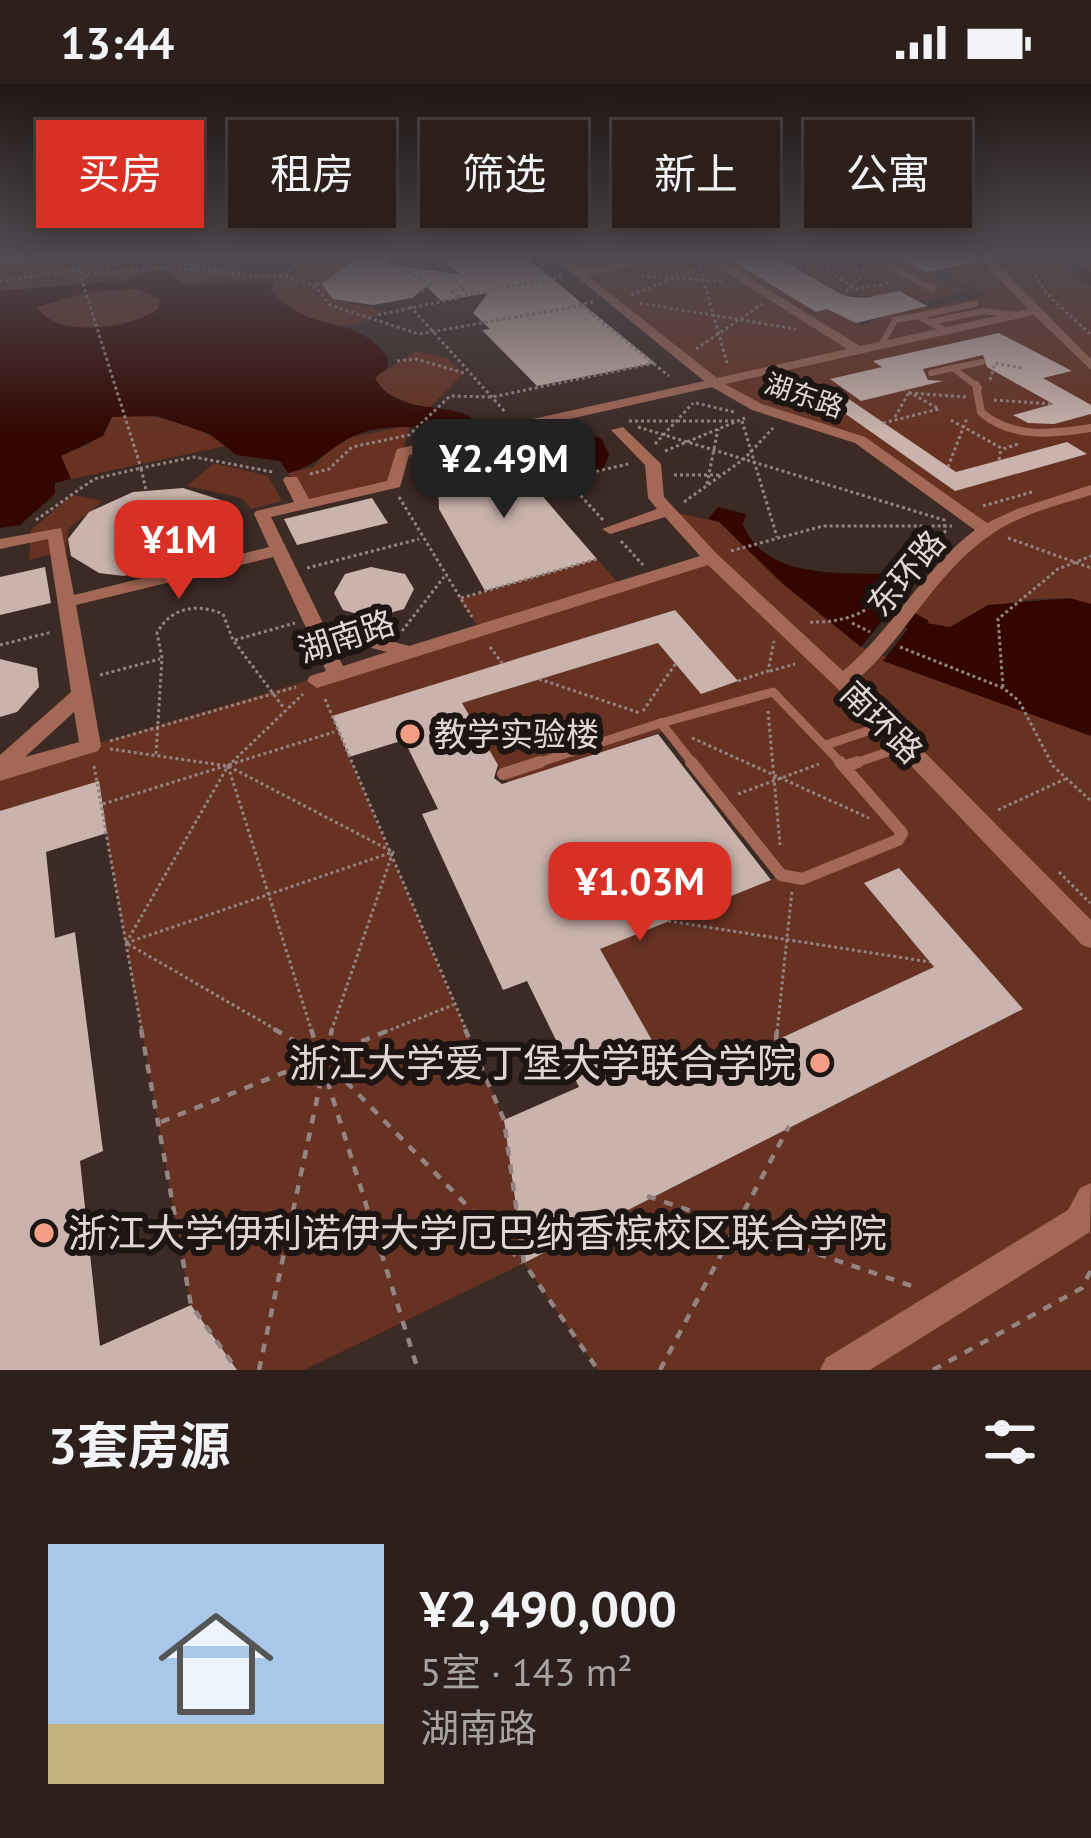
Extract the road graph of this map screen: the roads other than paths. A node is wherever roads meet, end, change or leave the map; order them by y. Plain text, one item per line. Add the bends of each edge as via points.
1 (627, 315) edge
2 (802, 315) edge
3 (923, 315) edge
4 (964, 315) edge
5 (1018, 315) edge
6 (1039, 315) edge
7 (918, 316) junction
8 (931, 322) junction
9 (946, 331) junction
10 (881, 345) junction
11 (859, 350) junction
12 (982, 362) dead end
13 (1091, 366) edge
14 (953, 368) junction
15 (931, 373) dead end
16 (718, 384) junction
17 (1091, 428) edge
18 (618, 430) dead end
19 (291, 480) road end
20 (1091, 490) edge
21 (304, 505) junction
22 (679, 508) junction
23 (610, 529) road end
24 (986, 530) junction
25 (0, 544) edge
26 (279, 550) junction
27 (720, 555) junction
28 (67, 602) junction
29 (313, 623) junction
30 (398, 649) junction
31 (835, 675) junction
32 (81, 687) junction
33 (660, 722) junction
34 (885, 725) junction
35 (826, 745) junction
36 (906, 746) junction
37 (842, 762) junction
38 (0, 771) edge
39 (502, 774) dead end
40 (1091, 938) edge
41 (1091, 1199) edge
42 (838, 1370) edge

1 - 16 street, 湖东路
2 - 11 street
3 - 7 lane
4 - 8 lane
5 - 9 street
6 - 13 street
7 - 8 lane
7 - 10 lane via 895,320
8 - 9 lane
9 - 10 street
10 - 11 street
11 - 16 street
12 - 14 lane
14 - 15 lane
14 - 17 lane via 979,387 983,415 1043,437
16 - 21 street via 402,452 394,484
16 - 24 street, 湖东路 via 757,407 860,440
18 - 22 street, 南环路 via 655,452 656,498
19 - 21 street
20 - 24 street, 东环路
21 - 26 street via 262,514
22 - 23 street
22 - 27 street, 南环路
24 - 31 street, 东环路 via 888,641
25 - 28 street via 55,532
26 - 28 street
26 - 29 street
27 - 30 street, 湖南路 via 485,638
27 - 31 street, 南环路 via 771,621
28 - 32 street
29 - 30 street
29 - 30 street, 湖南路 via 327,676
31 - 34 street, 南环路
32 - 38 street
32 - 38 street via 91,746
33 - 35 lane via 765,691 782,698
33 - 37 lane via 788,877 821,872 902,833
33 - 39 lane
34 - 35 lane
34 - 36 street, 南环路
35 - 37 lane
36 - 37 lane
36 - 40 street, 南环路
41 - 42 street via 1079,1221

